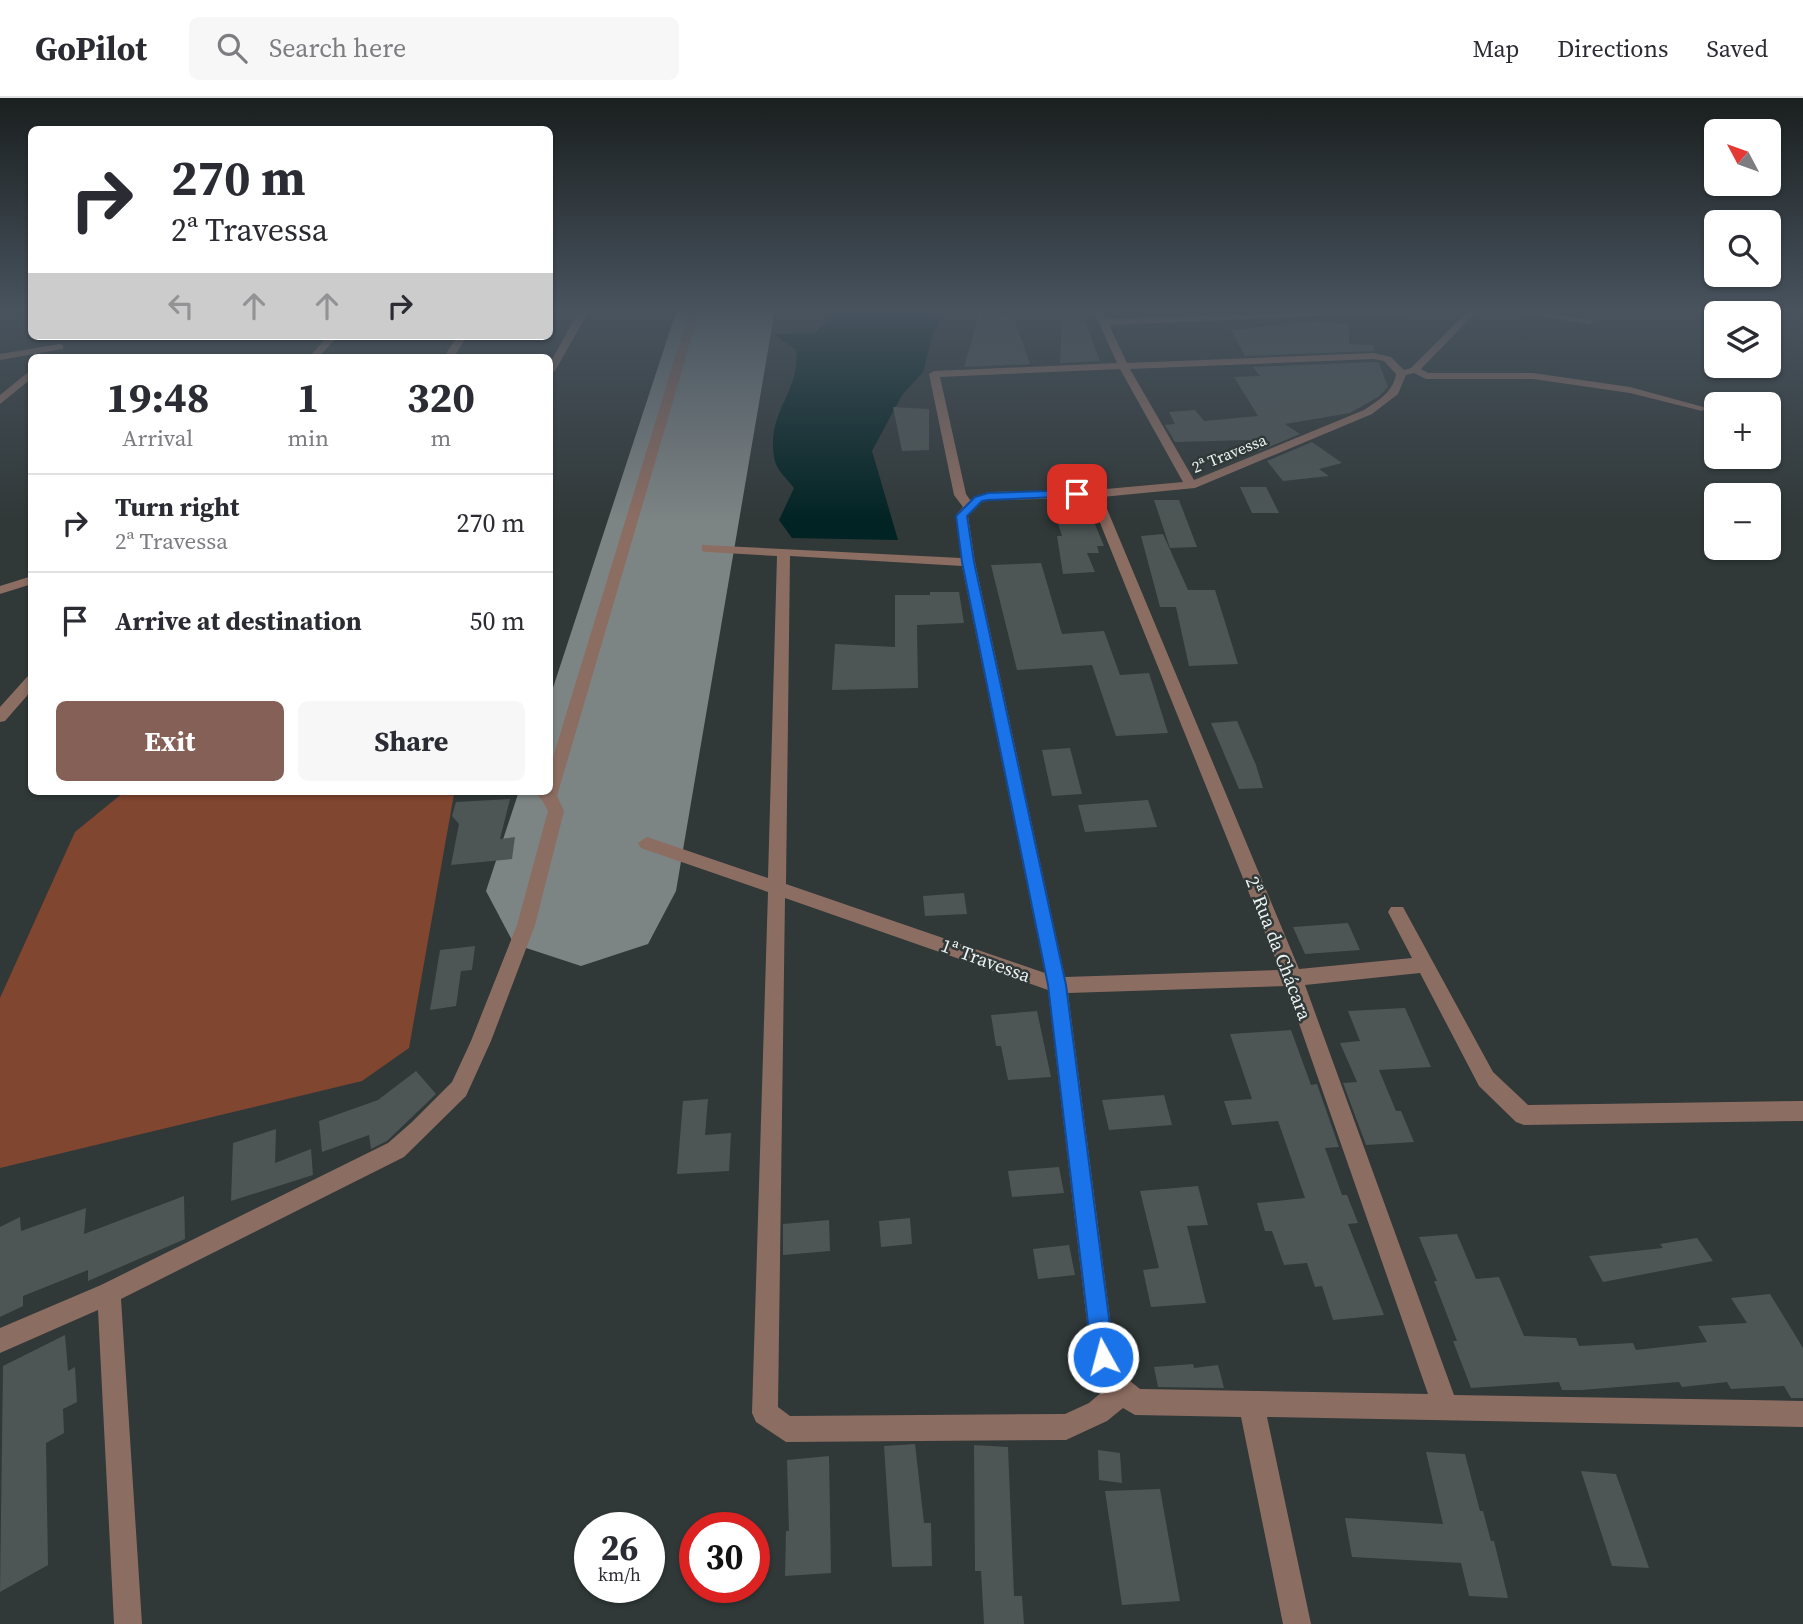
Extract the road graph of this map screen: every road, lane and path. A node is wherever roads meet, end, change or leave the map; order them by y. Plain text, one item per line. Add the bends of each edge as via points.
1 (23, 380) edge
2 (673, 380) edge
3 (935, 380) edge
4 (1131, 380) edge
5 (1401, 380) edge
6 (1562, 380) edge
7 (0, 401) edge
8 (1702, 408) dead end
9 (1191, 485) junction
10 (1095, 494) junction
11 (974, 502) junction
12 (707, 548) dead end
13 (784, 552) junction
14 (968, 562) junction
15 (28, 581) edge
16 (0, 590) edge
17 (28, 685) edge
18 (0, 717) edge
19 (553, 768) edge
20 (546, 795) edge
21 (647, 843) dead end
22 (778, 886) junction
23 (1397, 912) dead end
24 (1424, 965) junction
25 (1293, 978) junction
26 (1057, 985) junction
27 (1803, 1111) edge
28 (109, 1293) junction
29 (0, 1340) edge
30 (1116, 1387) junction
31 (1252, 1405) junction
32 (1446, 1408) junction
33 (1803, 1414) edge
34 (128, 1624) edge
35 (1297, 1624) edge

1 - 7 street
2 - 19 street
3 - 11 street via 960,495
4 - 9 street
5 - 9 street, 2ª Travessa via 1394,394 1368,412
6 - 8 street via 1630,390
9 - 10 street, 2ª Travessa
10 - 11 street, 2ª Travessa via 999,495
10 - 25 street, 2ª Rua da Chácara
11 - 14 street via 962,516
12 - 13 street
13 - 14 street
13 - 22 street
14 - 26 street
15 - 16 street
17 - 18 street
20 - 28 street via 556,811 526,925 459,1089 396,1150
21 - 22 street, 1ª Travessa
22 - 26 street, 1ª Travessa
22 - 30 street via 765,1413 786,1429 1066,1427 1098,1412
23 - 24 street
24 - 25 street, 1ª Travessa
24 - 27 street via 1486,1079 1524,1115
25 - 26 street, 1ª Travessa
25 - 32 street, 2ª Rua da Chácara
26 - 30 street via 1103,1357
28 - 29 street
28 - 34 street
30 - 31 street via 1135,1402
31 - 32 street
31 - 35 street
32 - 33 street

